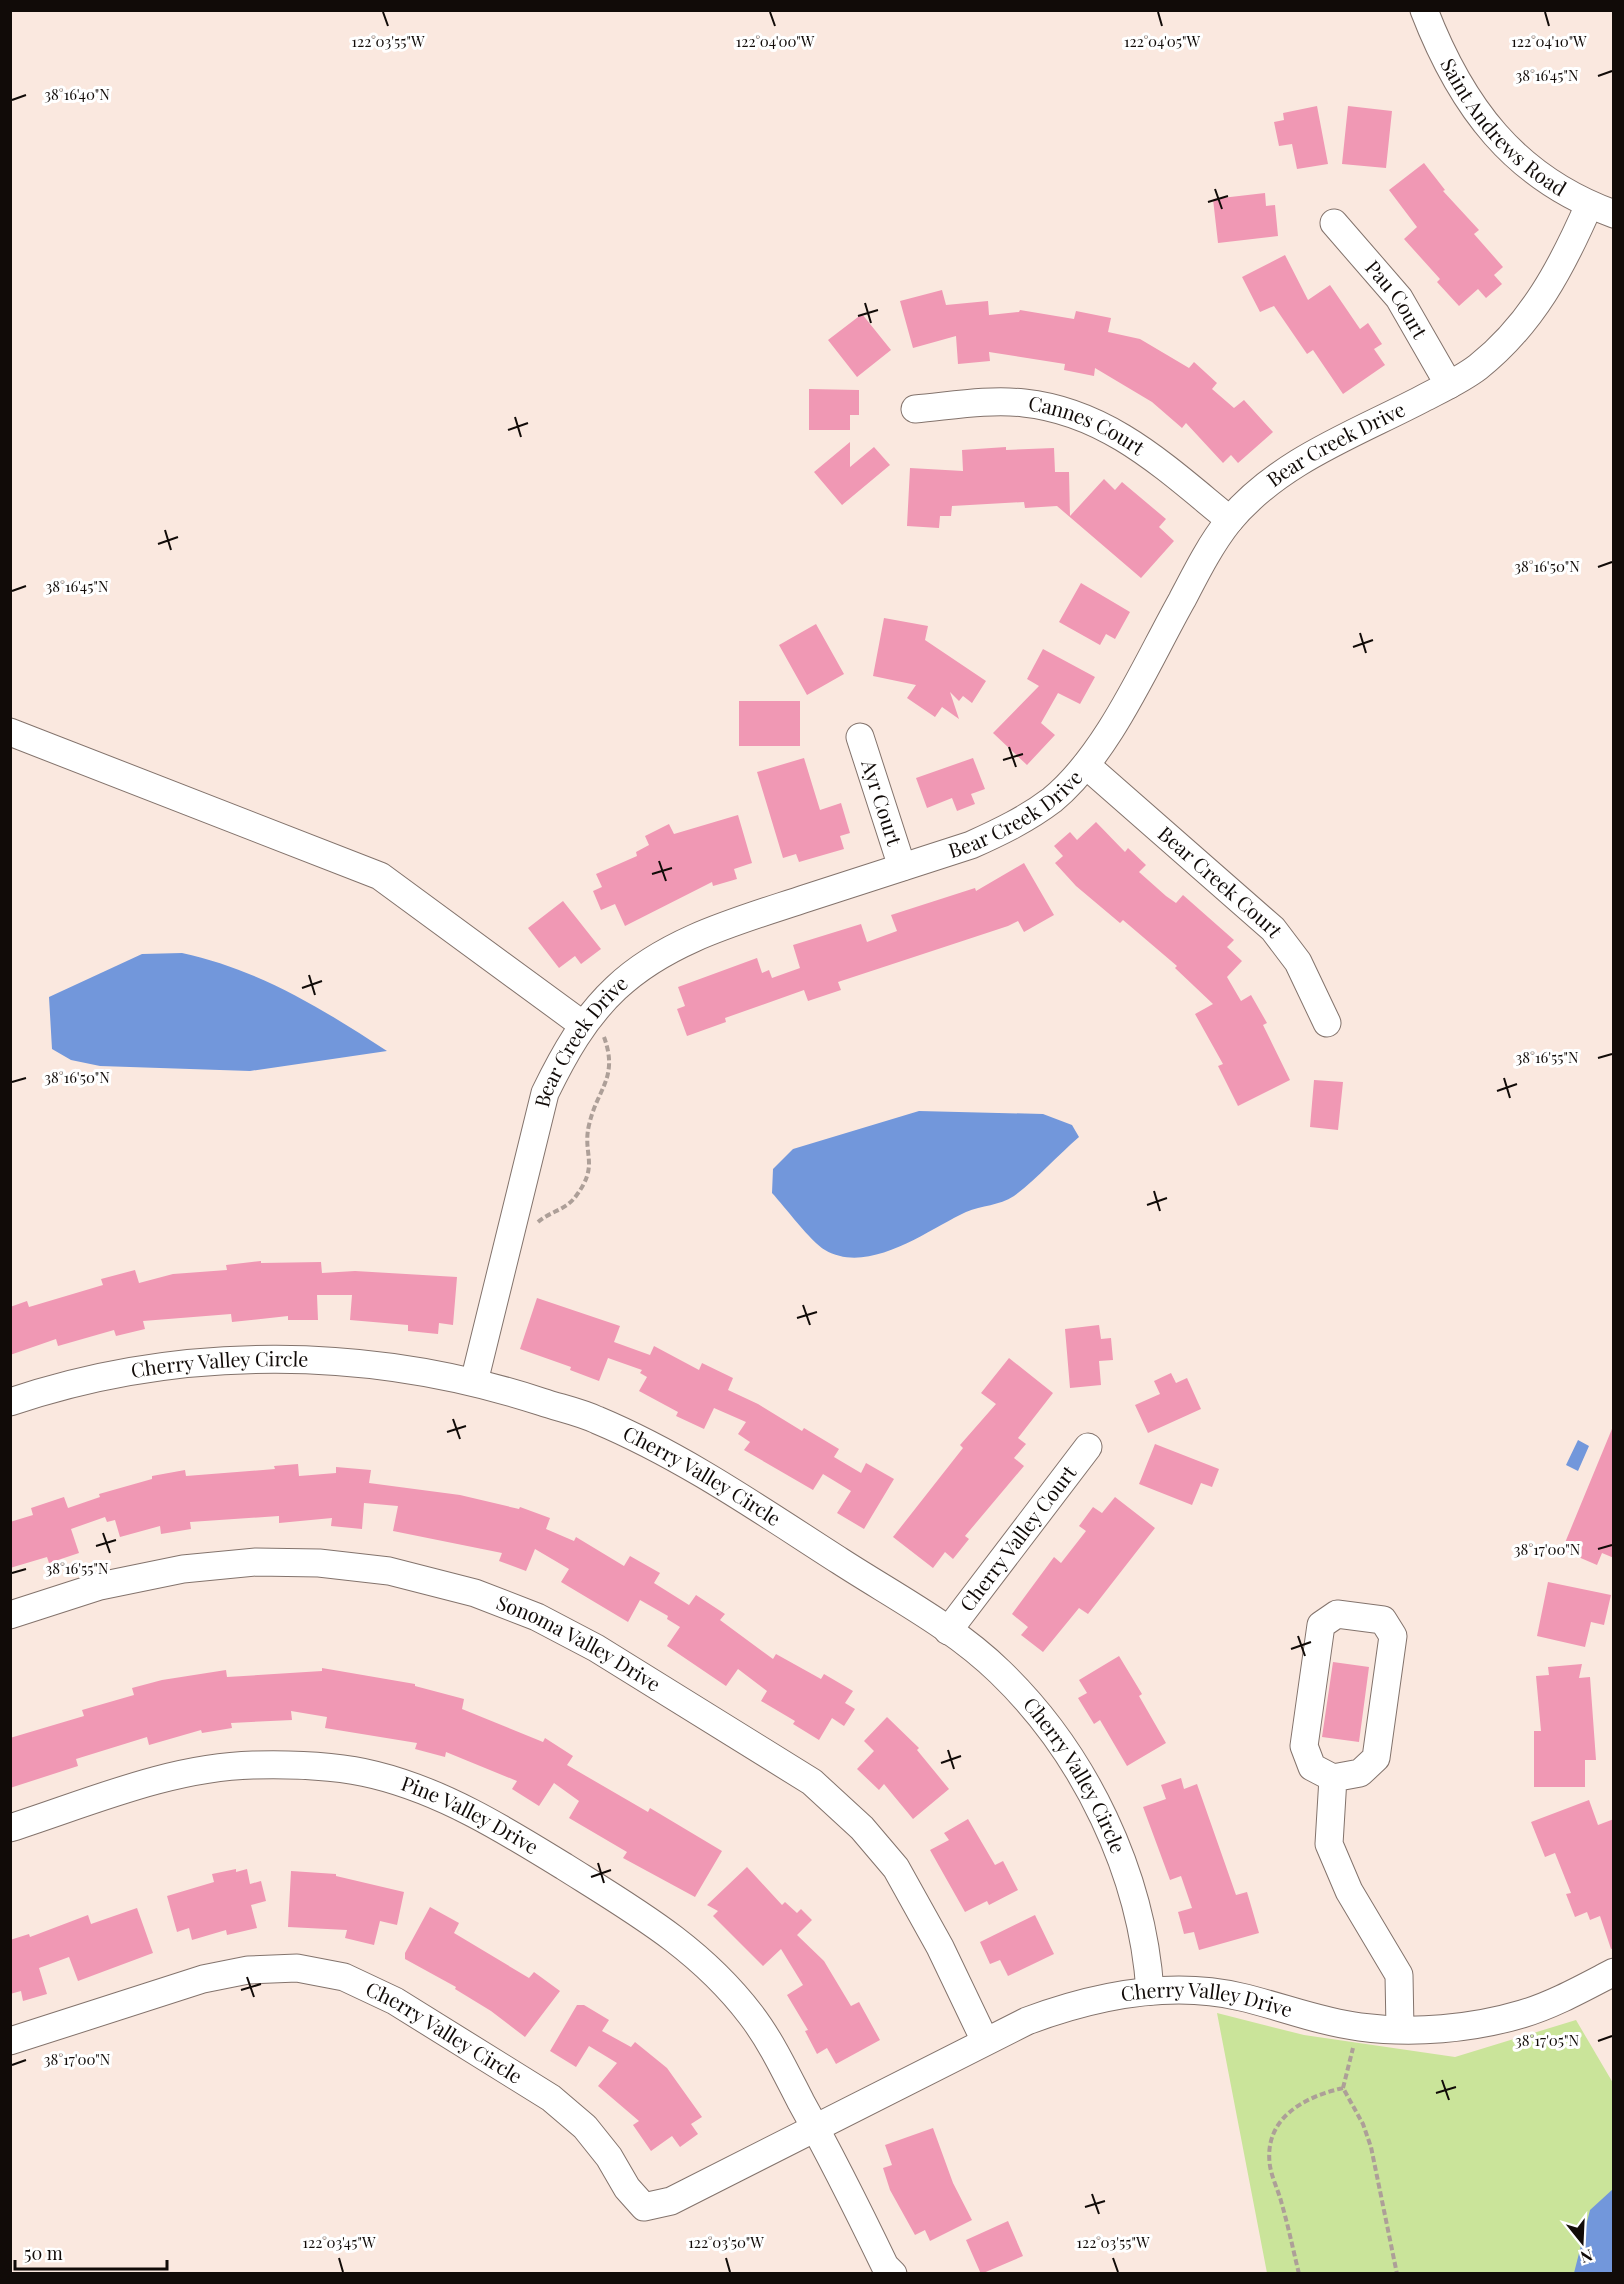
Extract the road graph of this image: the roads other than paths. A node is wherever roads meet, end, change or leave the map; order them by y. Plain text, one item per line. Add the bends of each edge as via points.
1 (1424, 10) edge
2 (1601, 210) edge
3 (1334, 223) dead end
4 (1449, 385) junction
5 (915, 409) dead end
6 (1230, 520) junction
7 (10, 732) edge
8 (860, 737) dead end
9 (1086, 765) junction
10 (902, 867) junction
11 (1327, 1023) dead end
12 (592, 1029) junction
13 (474, 1382) junction
14 (10, 1402) edge
15 (1088, 1447) dead end
16 (10, 1615) edge
17 (948, 1630) junction
18 (1333, 1778) junction
19 (10, 1828) edge
20 (1614, 1972) edge
21 (1150, 1991) junction
22 (1400, 2030) junction
23 (10, 2041) edge
24 (985, 2042) junction
25 (816, 2128) junction
26 (893, 2274) edge

1 - 2 street, Saint Andrews Road via 1442,58 1472,107 1509,150 1544,178
2 - 4 street, Bear Creek Drive via 1535,308 1507,342 1477,368
3 - 4 street, Pau Court via 1399,298
4 - 6 street, Bear Creek Drive via 1311,455 1275,478
5 - 6 street, Cannes Court via 1024,403 1077,414 1130,440
6 - 9 street, Bear Creek Drive
7 - 12 street via 380,876
8 - 10 street, Ayr Court
9 - 10 street, Bear Creek Drive via 1052,799 1014,825 971,845
9 - 11 street, Bear Creek Court via 1273,929 1298,962
10 - 12 street, Bear Creek Drive via 704,933 657,956 616,988
12 - 13 street, Bear Creek Drive via 565,1052 541,1104
13 - 14 street, Cherry Valley Circle via 424,1371 334,1360 260,1359 126,1372
13 - 17 street, Cherry Valley Circle via 597,1420 687,1465
15 - 17 street, Cherry Valley Court
16 - 24 street, Sonoma Valley Drive via 99,1586 183,1569 256,1562 319,1563 389,1571 475,1593 537,1617 596,1648 812,1782 862,1828 896,1868 940,1947
17 - 21 street, Cherry Valley Circle via 999,1671 1041,1717 1082,1777 1114,1840 1133,1893 1147,1949
18 - 18 street via 1360,1773 1376,1758 1393,1636 1383,1620 1336,1614 1321,1625 1304,1746 1312,1767
18 - 22 street via 1329,1844 1349,1891 1399,1975
19 - 25 street, Pine Valley Drive via 159,1781 250,1765 313,1766 374,1774 440,1796 498,1826 672,1934 715,1972 753,2017
20 - 22 street, Cherry Valley Drive via 1524,2014 1461,2027
21 - 22 street, Cherry Valley Drive via 1187,1990 1238,1996 1359,2027
21 - 24 street, Cherry Valley Drive via 1070,2005
23 - 25 street, Cherry Valley Circle via 203,1979 248,1970 297,1968 344,1977 395,2001 551,2098 585,2127 645,2207 671,2201
24 - 25 street, Cherry Valley Drive
25 - 26 street, Pine Valley Drive via 885,2266

